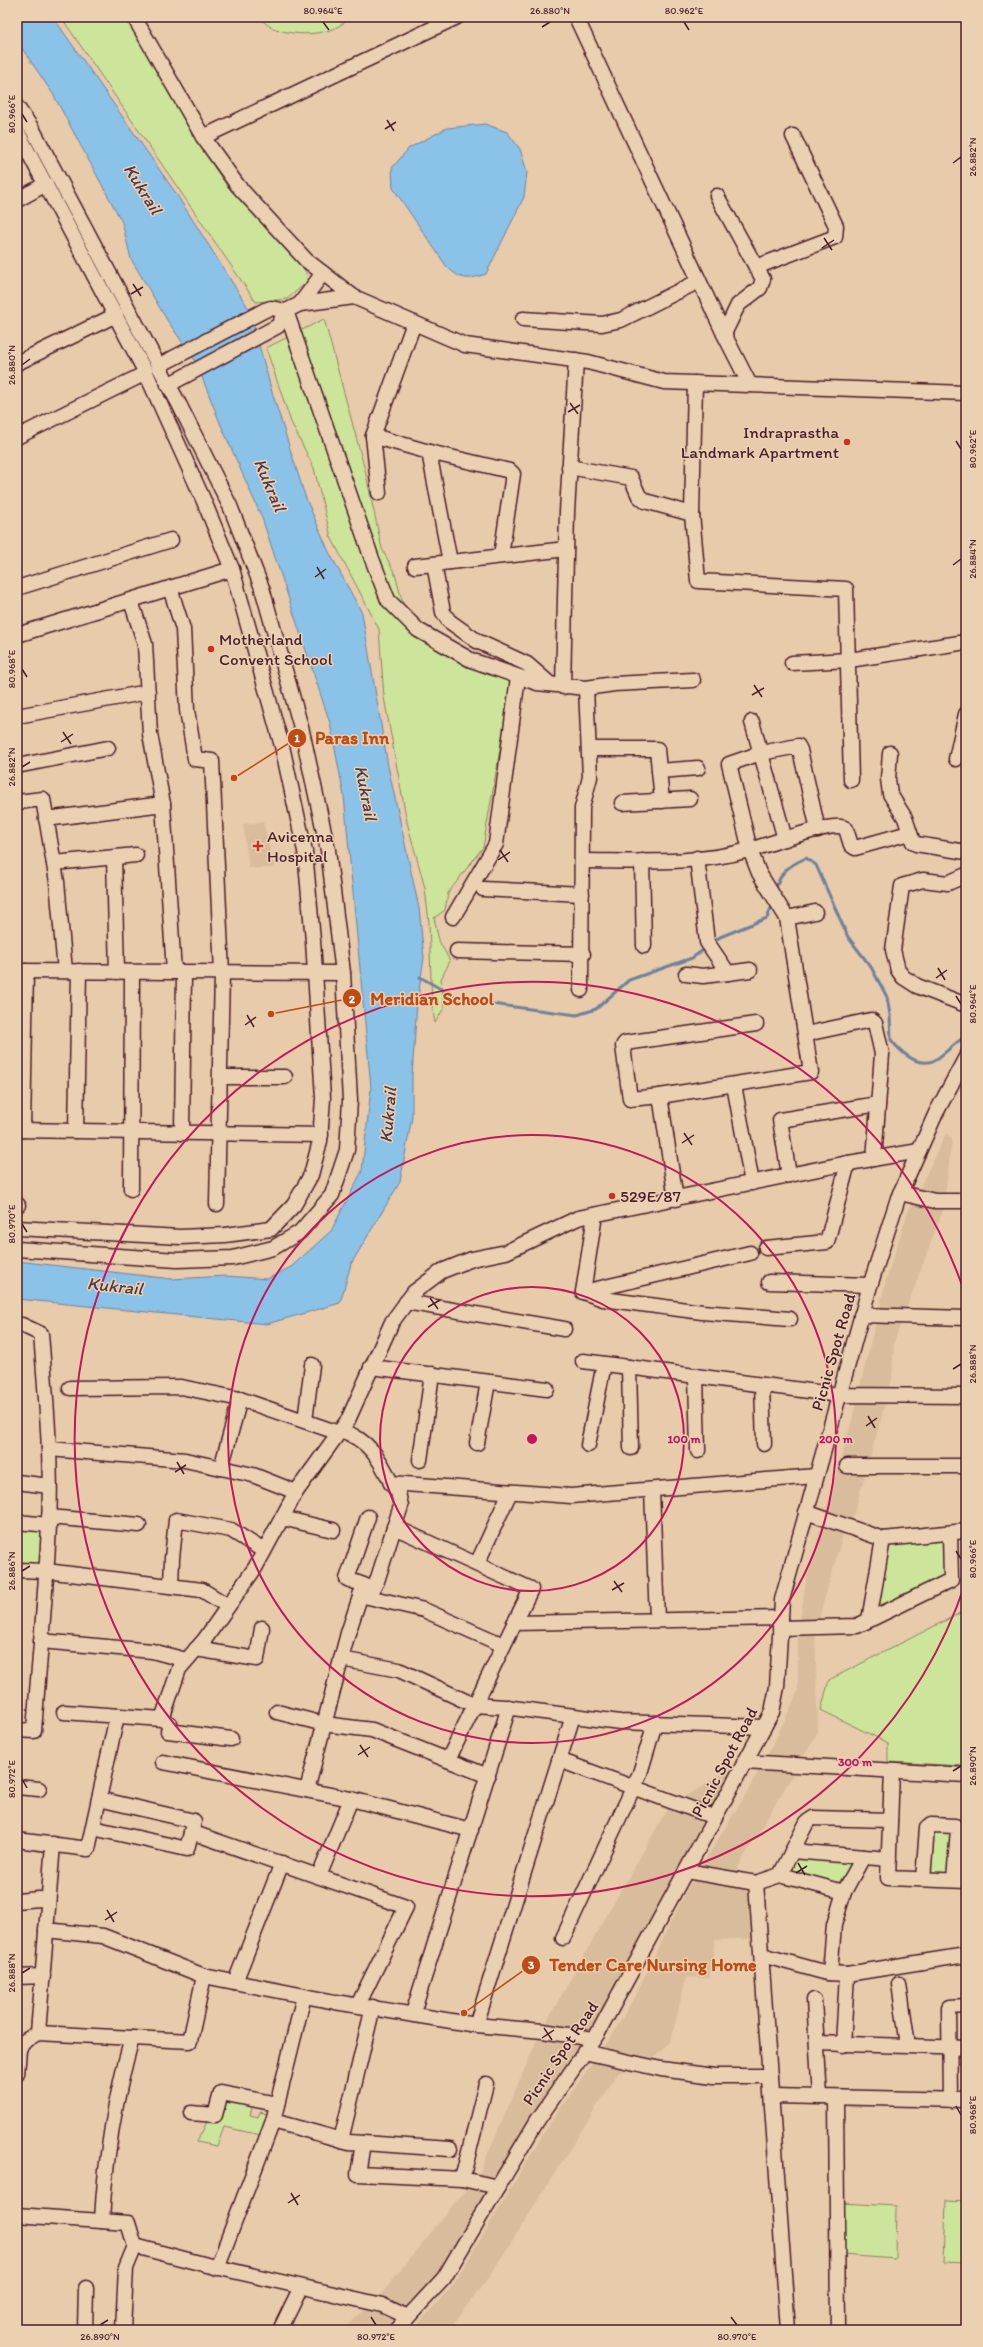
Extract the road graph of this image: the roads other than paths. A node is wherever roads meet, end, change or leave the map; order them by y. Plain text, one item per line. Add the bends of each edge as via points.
1 (134, 17) edge
2 (457, 17) edge
3 (576, 17) edge
4 (17, 107) edge
5 (17, 131) edge
6 (793, 136) dead end
7 (203, 137) junction
8 (46, 184) junction
9 (717, 196) dead end
10 (17, 200) edge
11 (756, 266) junction
12 (323, 273) junction
13 (699, 281) junction
14 (354, 297) junction
15 (300, 304) junction
16 (286, 311) junction
17 (116, 315) junction
18 (523, 319) dead end
19 (414, 323) junction
20 (724, 334) junction
21 (576, 360) junction
22 (17, 363) edge
23 (157, 367) junction
24 (173, 383) junction
25 (696, 383) junction
26 (750, 385) junction
27 (966, 393) edge
28 (180, 406) junction
29 (164, 413) junction
30 (373, 436) junction
31 (17, 437) edge
32 (429, 452) junction
33 (569, 467) junction
34 (379, 493) dead end
35 (692, 514) junction
36 (171, 540) dead end
37 (566, 549) junction
38 (502, 556) junction
39 (450, 562) junction
40 (434, 564) junction
41 (415, 566) dead end
42 (232, 569) junction
43 (17, 588) edge
44 (170, 588) junction
45 (131, 601) junction
46 (17, 635) edge
47 (966, 642) edge
48 (849, 660) junction
49 (792, 663) dead end
50 (518, 676) junction
51 (693, 680) dead end
52 (557, 685) junction
53 (586, 688) junction
54 (148, 692) junction
55 (966, 714) edge
56 (17, 716) edge
57 (752, 722) dead end
58 (108, 748) dead end
59 (589, 749) junction
60 (890, 753) dead end
61 (761, 754) junction
62 (956, 759) dead end
63 (17, 766) edge
64 (698, 768) dead end
65 (659, 771) junction
66 (851, 780) dead end
67 (690, 799) dead end
68 (662, 801) junction
69 (17, 802) edge
70 (622, 803) dead end
71 (163, 804) junction
72 (46, 819) junction
73 (818, 830) junction
74 (909, 833) junction
75 (785, 839) junction
76 (750, 850) junction
77 (966, 852) edge
78 (136, 855) dead end
79 (114, 858) junction
80 (696, 858) junction
81 (582, 861) junction
82 (642, 861) junction
83 (54, 863) junction
84 (966, 875) edge
85 (483, 889) dead end
86 (582, 894) junction
87 (815, 912) dead end
88 (453, 918) dead end
89 (787, 918) junction
90 (644, 946) dead end
91 (457, 951) dead end
92 (582, 954) junction
93 (750, 970) dead end
94 (21, 971) edge
95 (65, 971) junction
96 (79, 971) junction
97 (117, 972) junction
98 (132, 972) junction
99 (179, 973) junction
100 (222, 973) junction
101 (343, 973) junction
102 (728, 973) junction
103 (316, 974) junction
104 (686, 974) dead end
105 (581, 990) dead end
106 (966, 1006) edge
107 (756, 1024) dead end
108 (806, 1034) junction
109 (966, 1057) edge
110 (221, 1077) junction
111 (285, 1077) dead end
112 (734, 1085) junction
113 (660, 1096) junction
114 (878, 1104) junction
115 (20, 1130) edge
116 (76, 1131) junction
117 (130, 1132) junction
118 (182, 1133) junction
119 (220, 1133) junction
120 (321, 1135) junction
121 (919, 1151) junction
122 (874, 1159) junction
123 (848, 1163) junction
124 (789, 1175) junction
125 (752, 1183) junction
126 (131, 1189) dead end
127 (900, 1193) junction
128 (676, 1199) junction
129 (966, 1201) edge
130 (217, 1204) dead end
131 (595, 1215) junction
132 (17, 1228) edge
133 (766, 1248) dead end
134 (17, 1249) edge
135 (750, 1253) dead end
136 (769, 1282) dead end
137 (870, 1285) junction
138 (584, 1292) junction
139 (406, 1302) junction
140 (861, 1315) junction
141 (966, 1318) edge
142 (790, 1319) dead end
143 (17, 1325) edge
144 (564, 1329) dead end
145 (583, 1362) dead end
146 (604, 1364) junction
147 (312, 1365) dead end
148 (371, 1366) junction
149 (629, 1367) junction
150 (432, 1374) junction
151 (696, 1376) junction
152 (488, 1382) junction
153 (762, 1385) junction
154 (70, 1388) dead end
155 (547, 1389) dead end
156 (839, 1395) junction
157 (966, 1396) edge
158 (240, 1399) junction
159 (305, 1421) junction
160 (340, 1431) junction
161 (477, 1443) dead end
162 (764, 1444) dead end
163 (588, 1445) dead end
164 (631, 1448) dead end
165 (49, 1449) junction
166 (698, 1451) dead end
167 (420, 1460) dead end
168 (847, 1466) dead end
169 (966, 1466) edge
170 (221, 1468) junction
171 (816, 1476) junction
172 (17, 1482) edge
173 (391, 1483) junction
174 (49, 1486) junction
175 (652, 1490) junction
176 (296, 1492) junction
177 (510, 1492) junction
178 (806, 1512) junction
179 (368, 1517) dead end
180 (282, 1518) junction
181 (49, 1521) junction
182 (17, 1522) edge
183 (139, 1525) dead end
184 (394, 1527) junction
185 (333, 1530) dead end
186 (966, 1531) edge
187 (950, 1532) junction
188 (883, 1539) junction
189 (264, 1551) junction
190 (478, 1564) junction
191 (17, 1570) edge
192 (46, 1571) junction
193 (171, 1586) junction
194 (362, 1591) junction
195 (228, 1606) junction
196 (657, 1620) junction
197 (869, 1620) junction
198 (514, 1623) junction
199 (781, 1623) junction
200 (262, 1628) dead end
201 (41, 1641) junction
202 (503, 1645) junction
203 (196, 1650) junction
204 (341, 1658) junction
205 (186, 1660) junction
206 (474, 1705) junction
207 (509, 1707) junction
208 (64, 1712) dead end
209 (277, 1712) dead end
210 (118, 1716) junction
211 (573, 1716) junction
212 (162, 1719) junction
213 (655, 1723) junction
214 (324, 1724) junction
215 (764, 1727) junction
216 (17, 1730) edge
217 (231, 1739) dead end
218 (448, 1760) junction
219 (559, 1760) junction
220 (164, 1762) dead end
221 (744, 1762) junction
222 (892, 1771) junction
223 (966, 1775) edge
224 (488, 1776) junction
225 (17, 1787) edge
226 (633, 1787) junction
227 (39, 1789) dead end
228 (307, 1790) junction
229 (99, 1799) junction
230 (351, 1799) junction
231 (714, 1817) junction
232 (890, 1820) junction
233 (93, 1828) junction
234 (471, 1830) junction
235 (191, 1832) junction
236 (17, 1840) edge
237 (53, 1844) junction
238 (792, 1851) junction
239 (862, 1857) junction
240 (889, 1859) junction
241 (282, 1863) junction
242 (686, 1871) junction
243 (780, 1875) junction
244 (319, 1876) junction
245 (923, 1879) junction
246 (960, 1881) edge
247 (756, 1883) junction
248 (844, 1892) junction
249 (48, 1900) junction
250 (17, 1901) edge
251 (46, 1930) junction
252 (563, 1938) dead end
253 (762, 1955) junction
254 (966, 1955) edge
255 (830, 1973) junction
256 (847, 1974) junction
257 (42, 1976) junction
258 (204, 1976) junction
259 (17, 1977) edge
260 (235, 1982) junction
261 (899, 1984) dead end
262 (304, 1996) junction
263 (814, 2000) dead end
264 (358, 2005) junction
265 (966, 2006) edge
266 (373, 2007) junction
267 (413, 2013) junction
268 (476, 2025) junction
269 (38, 2033) junction
270 (132, 2038) junction
271 (593, 2039) junction
272 (817, 2043) junction
273 (843, 2045) junction
274 (908, 2045) junction
275 (950, 2047) junction
276 (966, 2048) edge
277 (18, 2050) edge
278 (584, 2052) junction
279 (17, 2074) edge
280 (770, 2076) junction
281 (486, 2084) dead end
282 (772, 2096) junction
283 (820, 2097) junction
284 (836, 2098) junction
285 (950, 2100) junction
286 (966, 2100) edge
287 (277, 2104) junction
288 (191, 2113) dead end
289 (273, 2121) junction
290 (341, 2140) junction
291 (363, 2143) junction
292 (450, 2149) dead end
293 (462, 2179) junction
294 (498, 2187) junction
295 (17, 2215) edge
296 (102, 2221) junction
297 (135, 2246) junction
298 (217, 2268) junction
299 (301, 2287) junction
300 (86, 2288) dead end
301 (408, 2317) junction
302 (85, 2330) edge
303 (123, 2330) edge
304 (280, 2330) edge
305 (396, 2330) edge
306 (788, 2330) edge
307 (838, 2330) edge

1 - 7 street
2 - 7 street
3 - 13 street
4 - 23 street via 33,130
5 - 8 street
6 - 11 street via 836,226 835,237
7 - 12 street via 238,186 306,260
8 - 10 street
8 - 17 street
9 - 11 street
11 - 20 street via 763,279 760,288 738,306
12 - 14 street
12 - 15 street
13 - 18 street via 621,320 602,324
13 - 20 street
14 - 15 street
14 - 19 street
15 - 16 street
16 - 23 street via 271,308 265,310
16 - 24 street via 278,326 272,330
16 - 50 street via 388,600 418,630 471,660
17 - 22 street
17 - 23 street
19 - 21 street via 465,345
19 - 30 street
20 - 26 street
21 - 25 street via 664,382
21 - 33 street
23 - 24 street
23 - 29 street
23 - 31 street
24 - 28 street
25 - 26 street
25 - 35 street
26 - 27 street
28 - 29 street
28 - 101 street via 230,506 262,588 302,731 328,850
29 - 42 street via 204,499
30 - 32 street
30 - 34 street
32 - 38 street via 510,471 513,474
32 - 39 street
33 - 35 street via 631,478 639,496 645,501
33 - 37 street
35 - 48 street via 698,581 846,589
36 - 43 street
37 - 38 street
37 - 52 street
38 - 39 street
39 - 40 street
40 - 41 street
40 - 52 street via 443,612 449,621 477,641 527,664
42 - 44 street
42 - 103 street via 282,746 305,851
44 - 45 street
44 - 100 street via 183,629 187,710 194,759 212,761
45 - 46 street
45 - 54 street via 145,644
47 - 48 street
48 - 49 street
48 - 66 street
50 - 52 street via 537,683
50 - 88 street via 496,844
51 - 53 street
52 - 53 street
53 - 59 street
54 - 56 street
54 - 71 street via 150,734
55 - 62 street
57 - 61 street
58 - 63 street
59 - 65 street via 657,749
59 - 81 street via 590,777 582,808
60 - 74 street via 890,794 905,818
61 - 73 street via 798,746
61 - 75 street
61 - 76 street via 729,764
64 - 65 street
65 - 68 street
67 - 68 street
68 - 70 street
69 - 72 street via 43,799
71 - 72 street
71 - 99 street
72 - 83 street
73 - 74 street via 844,827 851,845 855,848
73 - 75 street
74 - 77 street via 916,844
75 - 76 street
76 - 80 street via 720,858
76 - 89 street via 772,896
78 - 79 street
79 - 83 street
79 - 97 street
80 - 82 street
80 - 102 street via 706,942
81 - 82 street
81 - 86 street
82 - 90 street
83 - 95 street
84 - 106 street via 948,883 923,880 902,886 893,950 898,970 903,977 917,986
85 - 86 street
86 - 92 street
87 - 89 street
89 - 108 street
91 - 92 street
92 - 105 street
93 - 102 street
94 - 95 street
94 - 115 street
95 - 96 street
96 - 97 street
96 - 116 street
97 - 98 street
98 - 99 street
98 - 117 street
99 - 100 street
99 - 118 street
100 - 103 street
100 - 110 street
101 - 103 street
101 - 134 street via 350,1100 348,1150 332,1195 300,1232 273,1248 233,1258 176,1260
102 - 104 street via 703,976
103 - 120 street via 323,1098
107 - 113 street via 625,1043 623,1046 630,1099
108 - 112 street via 812,1070 809,1074
108 - 114 street via 874,1021 882,1054
109 - 121 street, Picnic Spot Road via 936,1112
110 - 111 street
110 - 119 street
112 - 113 street
112 - 125 street
113 - 128 street
114 - 122 street
114 - 124 street via 780,1120
115 - 116 street
116 - 117 street
117 - 118 street
117 - 126 street
118 - 119 street
119 - 120 street
119 - 130 street
120 - 132 street via 312,1175 294,1205 271,1229 180,1237
121 - 122 street
121 - 127 street, Picnic Spot Road
122 - 123 street
123 - 124 street
123 - 133 street via 827,1242
124 - 125 street
125 - 128 street
127 - 129 street via 935,1201
127 - 137 street, Picnic Spot Road
128 - 131 street
131 - 138 street
131 - 139 street via 578,1218 506,1252 472,1259 442,1271 414,1292
135 - 138 street
136 - 137 street
137 - 140 street, Picnic Spot Road
138 - 142 street via 611,1300 702,1312
139 - 144 street
139 - 148 street via 392,1322
140 - 141 street
140 - 156 street, Picnic Spot Road
143 - 165 street via 41,1334
145 - 146 street
146 - 149 street
146 - 163 street
147 - 159 street
148 - 150 street
148 - 160 street via 348,1420
149 - 151 street
149 - 164 street
150 - 152 street
150 - 167 street
151 - 153 street
151 - 166 street
152 - 155 street
152 - 161 street
153 - 156 street
153 - 162 street
154 - 158 street via 181,1387
156 - 157 street
156 - 171 street, Picnic Spot Road
158 - 159 street
158 - 170 street
159 - 160 street
160 - 173 street via 357,1436 382,1461
160 - 176 street
165 - 170 street via 185,1460
165 - 174 street
168 - 169 street
170 - 176 street via 253,1475
171 - 175 street
171 - 178 street, Picnic Spot Road
172 - 174 street
173 - 177 street
173 - 184 street via 398,1492 401,1506
174 - 181 street
175 - 177 street via 571,1496
175 - 196 street
176 - 180 street
177 - 190 street
178 - 188 street
178 - 199 street, Picnic Spot Road via 782,1600
179 - 194 street via 347,1579 364,1585
180 - 185 street
180 - 189 street
181 - 182 street
181 - 183 street
181 - 192 street
184 - 190 street
184 - 194 street via 372,1590
186 - 187 street
187 - 188 street
187 - 197 street via 951,1580
188 - 197 street
189 - 193 street via 231,1530 176,1520
189 - 195 street
190 - 198 street via 531,1588
191 - 192 street
192 - 193 street
192 - 201 street
193 - 195 street via 202,1590
194 - 202 street via 424,1610
194 - 204 street
195 - 203 street
196 - 198 street
196 - 199 street
197 - 199 street via 857,1626
198 - 202 street
199 - 215 street, Picnic Spot Road via 777,1687 772,1712
200 - 203 street via 257,1659
201 - 205 street via 152,1651
201 - 216 street via 34,1731
202 - 206 street
203 - 205 street
204 - 206 street via 399,1670
204 - 214 street
205 - 212 street via 179,1669
206 - 207 street
206 - 218 street
207 - 211 street
207 - 224 street
208 - 210 street
209 - 214 street
210 - 212 street
210 - 229 street
211 - 213 street
211 - 219 street
212 - 217 street via 170,1724 168,1731
213 - 215 street
213 - 226 street
214 - 218 street via 372,1730
214 - 228 street
215 - 221 street, Picnic Spot Road
218 - 224 street
219 - 226 street
219 - 268 street
220 - 228 street
221 - 222 street
221 - 231 street, Picnic Spot Road
222 - 223 street
222 - 232 street
224 - 234 street
225 - 227 street
226 - 231 street
226 - 252 street
228 - 230 street
229 - 233 street
229 - 235 street via 194,1821
230 - 234 street
230 - 244 street
231 - 242 street, Picnic Spot Road
232 - 238 street via 813,1818 807,1822
232 - 240 street
233 - 235 street via 187,1849
233 - 237 street via 88,1849
234 - 267 street
235 - 241 street
236 - 237 street
237 - 249 street
238 - 239 street
238 - 243 street
239 - 240 street
239 - 248 street
240 - 245 street via 890,1879
241 - 244 street
241 - 260 street
242 - 247 street
242 - 271 street, Picnic Spot Road via 622,1991
243 - 247 street
243 - 248 street
244 - 264 street via 406,1907
245 - 246 street
245 - 246 street via 927,1828 931,1825 954,1826 958,1829
247 - 253 street
248 - 255 street via 834,1925
249 - 250 street
249 - 251 street
251 - 257 street
251 - 258 street via 104,1936
253 - 255 street
253 - 280 street
254 - 256 street
255 - 256 street
256 - 273 street
257 - 259 street
257 - 269 street
258 - 260 street
258 - 270 street via 190,2041
260 - 262 street
261 - 274 street
262 - 264 street
262 - 287 street
263 - 272 street
264 - 266 street
265 - 275 street via 949,2007
266 - 267 street
266 - 290 street
267 - 268 street
268 - 271 street via 543,2031
269 - 270 street
269 - 277 street via 26,2040
270 - 296 street via 121,2079 105,2169
271 - 278 street, Picnic Spot Road
272 - 273 street
272 - 283 street
273 - 274 street
274 - 275 street
275 - 276 street
275 - 285 street
277 - 279 street
278 - 280 street via 661,2070 714,2076
278 - 294 street, Picnic Spot Road via 537,2121
280 - 282 street
281 - 293 street
282 - 283 street
282 - 306 street
283 - 284 street
284 - 285 street
284 - 307 street
285 - 286 street
287 - 288 street via 221,2092 215,2115
287 - 289 street
289 - 290 street
289 - 298 street
290 - 291 street
291 - 292 street
291 - 293 street via 358,2174
293 - 294 street
294 - 301 street, Picnic Spot Road via 444,2278
295 - 296 street
296 - 297 street via 128,2223
297 - 298 street
297 - 303 street via 126,2268
298 - 299 street
299 - 301 street via 382,2305
299 - 304 street
300 - 302 street
301 - 305 street, Picnic Spot Road

